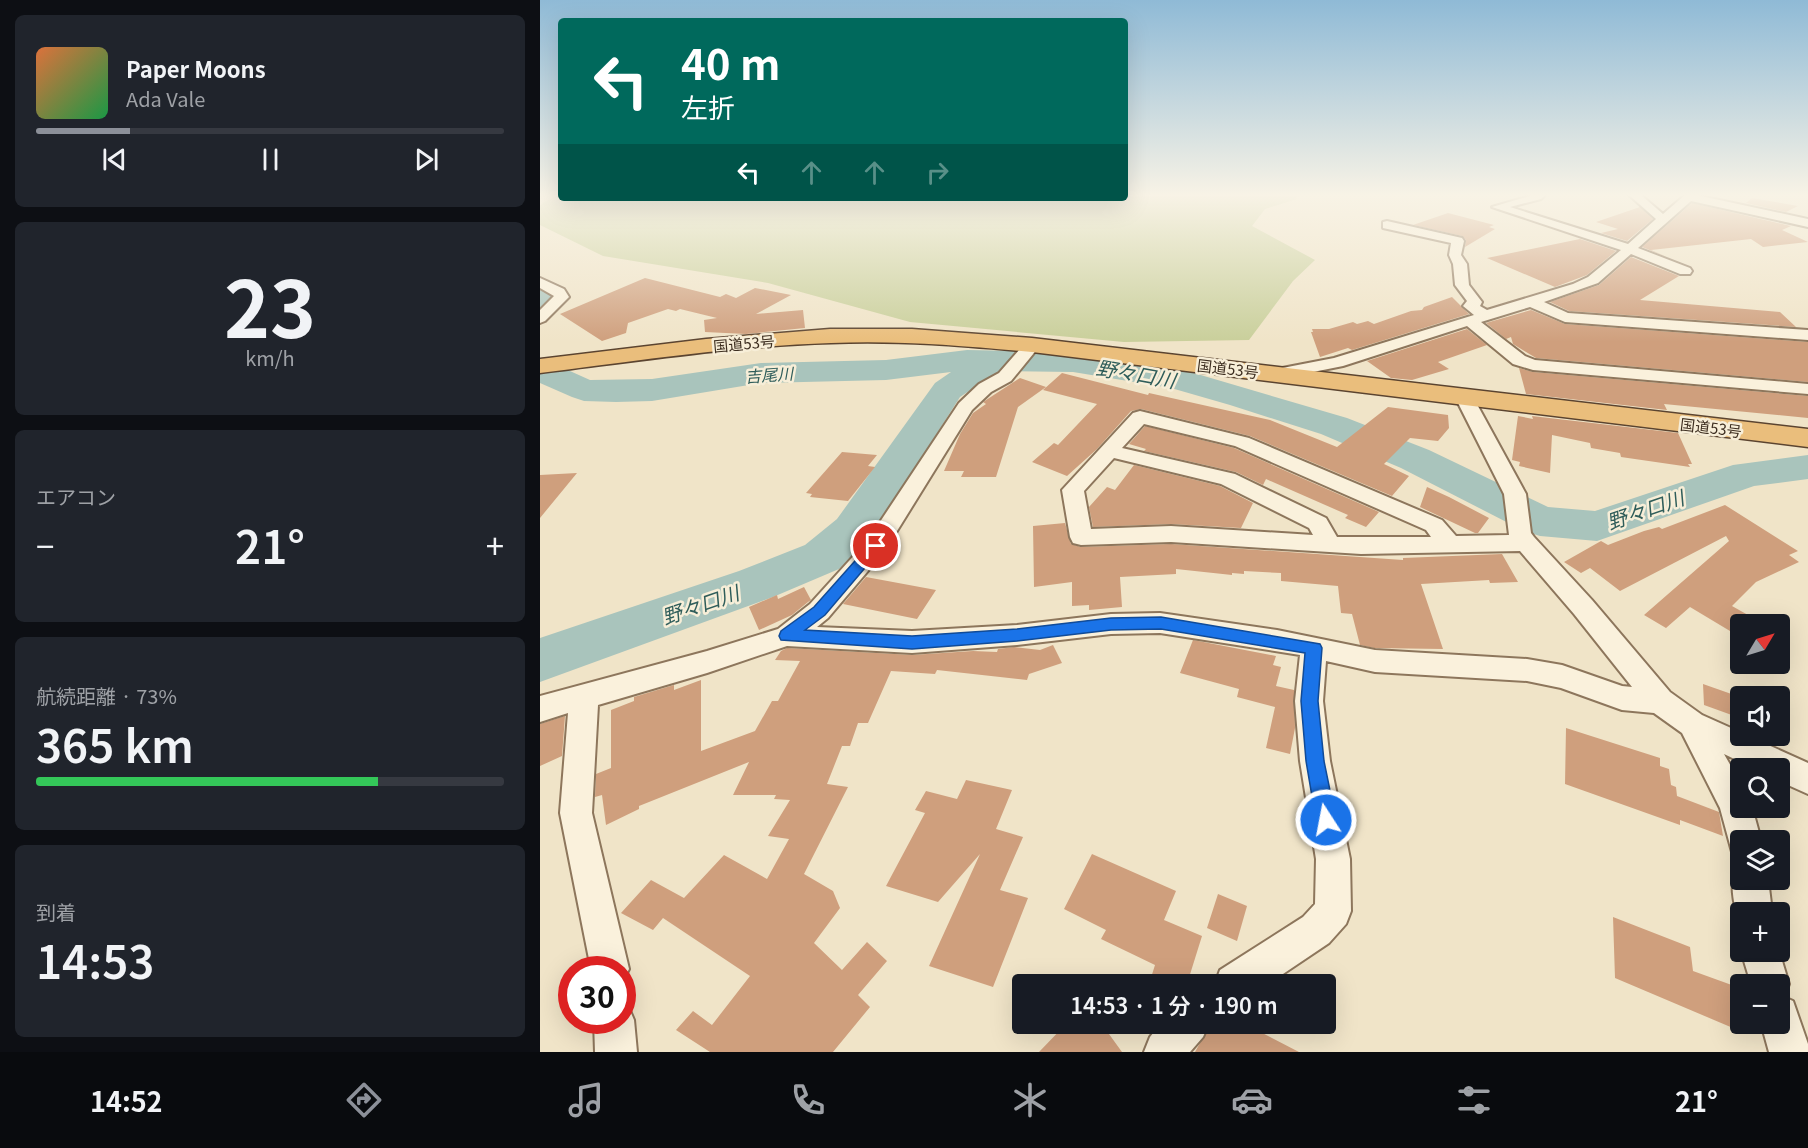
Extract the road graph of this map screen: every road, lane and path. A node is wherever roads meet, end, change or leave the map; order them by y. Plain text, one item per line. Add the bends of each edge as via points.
1 (1457, 244) edge
2 (1614, 244) edge
3 (1635, 244) edge
4 (1629, 249) junction
5 (1684, 272) dead end
6 (540, 282) edge
7 (1532, 302) junction
8 (540, 318) edge
9 (1478, 319) junction
10 (1808, 335) edge
11 (1027, 350) junction
12 (541, 363) edge
13 (1278, 374) junction
14 (1808, 389) edge
15 (1464, 397) junction
16 (1808, 438) edge
17 (1110, 451) junction
18 (1523, 539) junction
19 (1329, 543) junction
20 (1450, 546) junction
21 (787, 636) junction
22 (1314, 648) junction
23 (584, 695) junction
24 (1660, 701) junction
25 (540, 709) edge
26 (1692, 724) junction
27 (1808, 779) edge
28 (1741, 830) edge
29 (607, 956) edge
30 (1249, 974) edge
31 (615, 1034) edge
32 (1178, 1034) edge
33 (1785, 1034) edge
34 (616, 1052) edge
35 (1165, 1052) edge
36 (1790, 1052) edge

1 - 9 street via 1458,275 1463,289 1475,302 1470,306
2 - 4 street
3 - 4 street
4 - 5 street
4 - 7 street via 1593,280
6 - 8 street via 562,297
7 - 9 street
7 - 10 street via 1565,317
9 - 13 street via 1337,362
9 - 14 street via 1519,360 1533,365
11 - 12 highway, 国道53号 via 949,337 860,336
11 - 13 highway, 国道53号
11 - 21 street via 1005,377 977,394 965,407 876,546 819,611
13 - 15 highway, 国道53号
15 - 16 highway, 国道53号
15 - 18 street via 1515,494
17 - 19 street via 1228,479 1318,524
17 - 19 street via 1073,490 1081,537 1171,534
17 - 20 street via 1140,417 1242,442 1434,525
18 - 20 street
18 - 24 street
19 - 20 street
21 - 22 street via 912,642 1161,623
21 - 23 street
22 - 24 street via 1375,661 1527,670 1562,677 1622,698
22 - 30 street via 1309,701 1315,761 1333,859 1333,912 1316,930
23 - 25 street
23 - 29 street via 576,813
24 - 26 street
26 - 27 street
26 - 28 street via 1735,805
31 - 34 street
32 - 35 street
33 - 36 street

